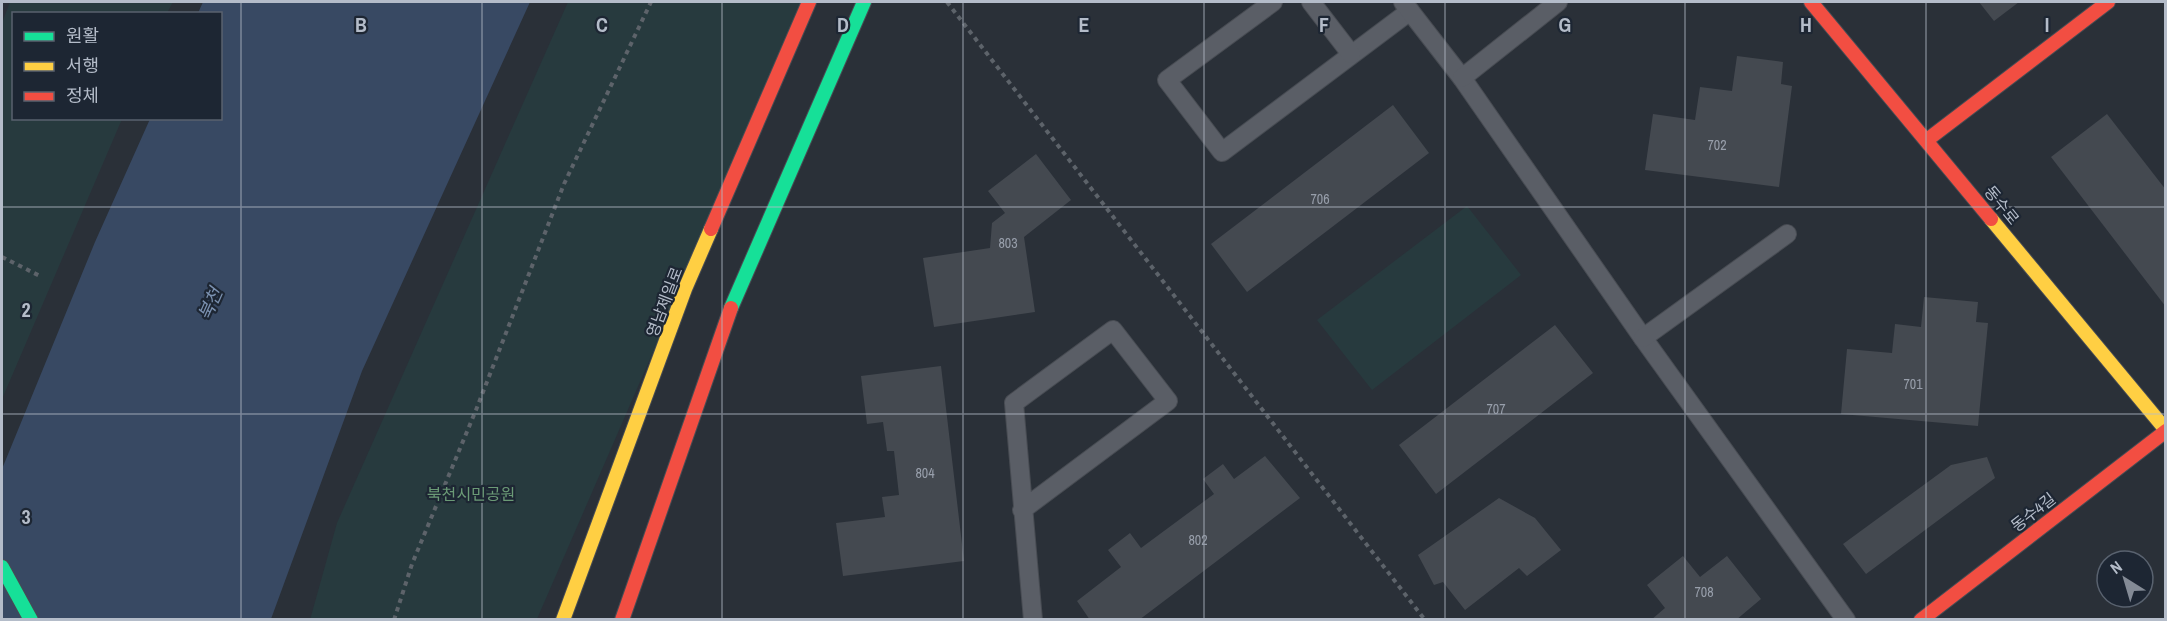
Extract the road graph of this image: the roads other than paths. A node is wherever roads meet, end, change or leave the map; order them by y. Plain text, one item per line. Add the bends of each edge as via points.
1 (809, 2) edge
2 (864, 2) edge
3 (1273, 2) edge
4 (1311, 2) edge
5 (1558, 2) edge
6 (1811, 2) edge
7 (2108, 2) edge
8 (1406, 6) edge
9 (1351, 54) junction
10 (1462, 78) junction
11 (1927, 140) junction
12 (1787, 234) dead end
13 (1643, 338) junction
14 (2166, 430) edge
15 (1022, 510) junction
16 (2, 567) edge
17 (31, 620) edge
18 (563, 620) edge
19 (622, 620) edge
20 (1033, 620) edge
21 (1846, 620) edge
22 (1921, 620) edge

1 - 18 street, 영남제일로 via 685,289
2 - 19 street via 733,302
3 - 9 lane via 1167,80 1222,152
4 - 9 lane
5 - 10 lane
6 - 11 street, 동수로
7 - 11 street
8 - 9 lane
8 - 10 lane
10 - 13 lane
11 - 14 street, 동수로
12 - 13 lane
13 - 21 lane
14 - 22 street, 동수4길
15 - 15 lane via 1014,403 1113,330 1168,401
15 - 20 lane
16 - 17 street

